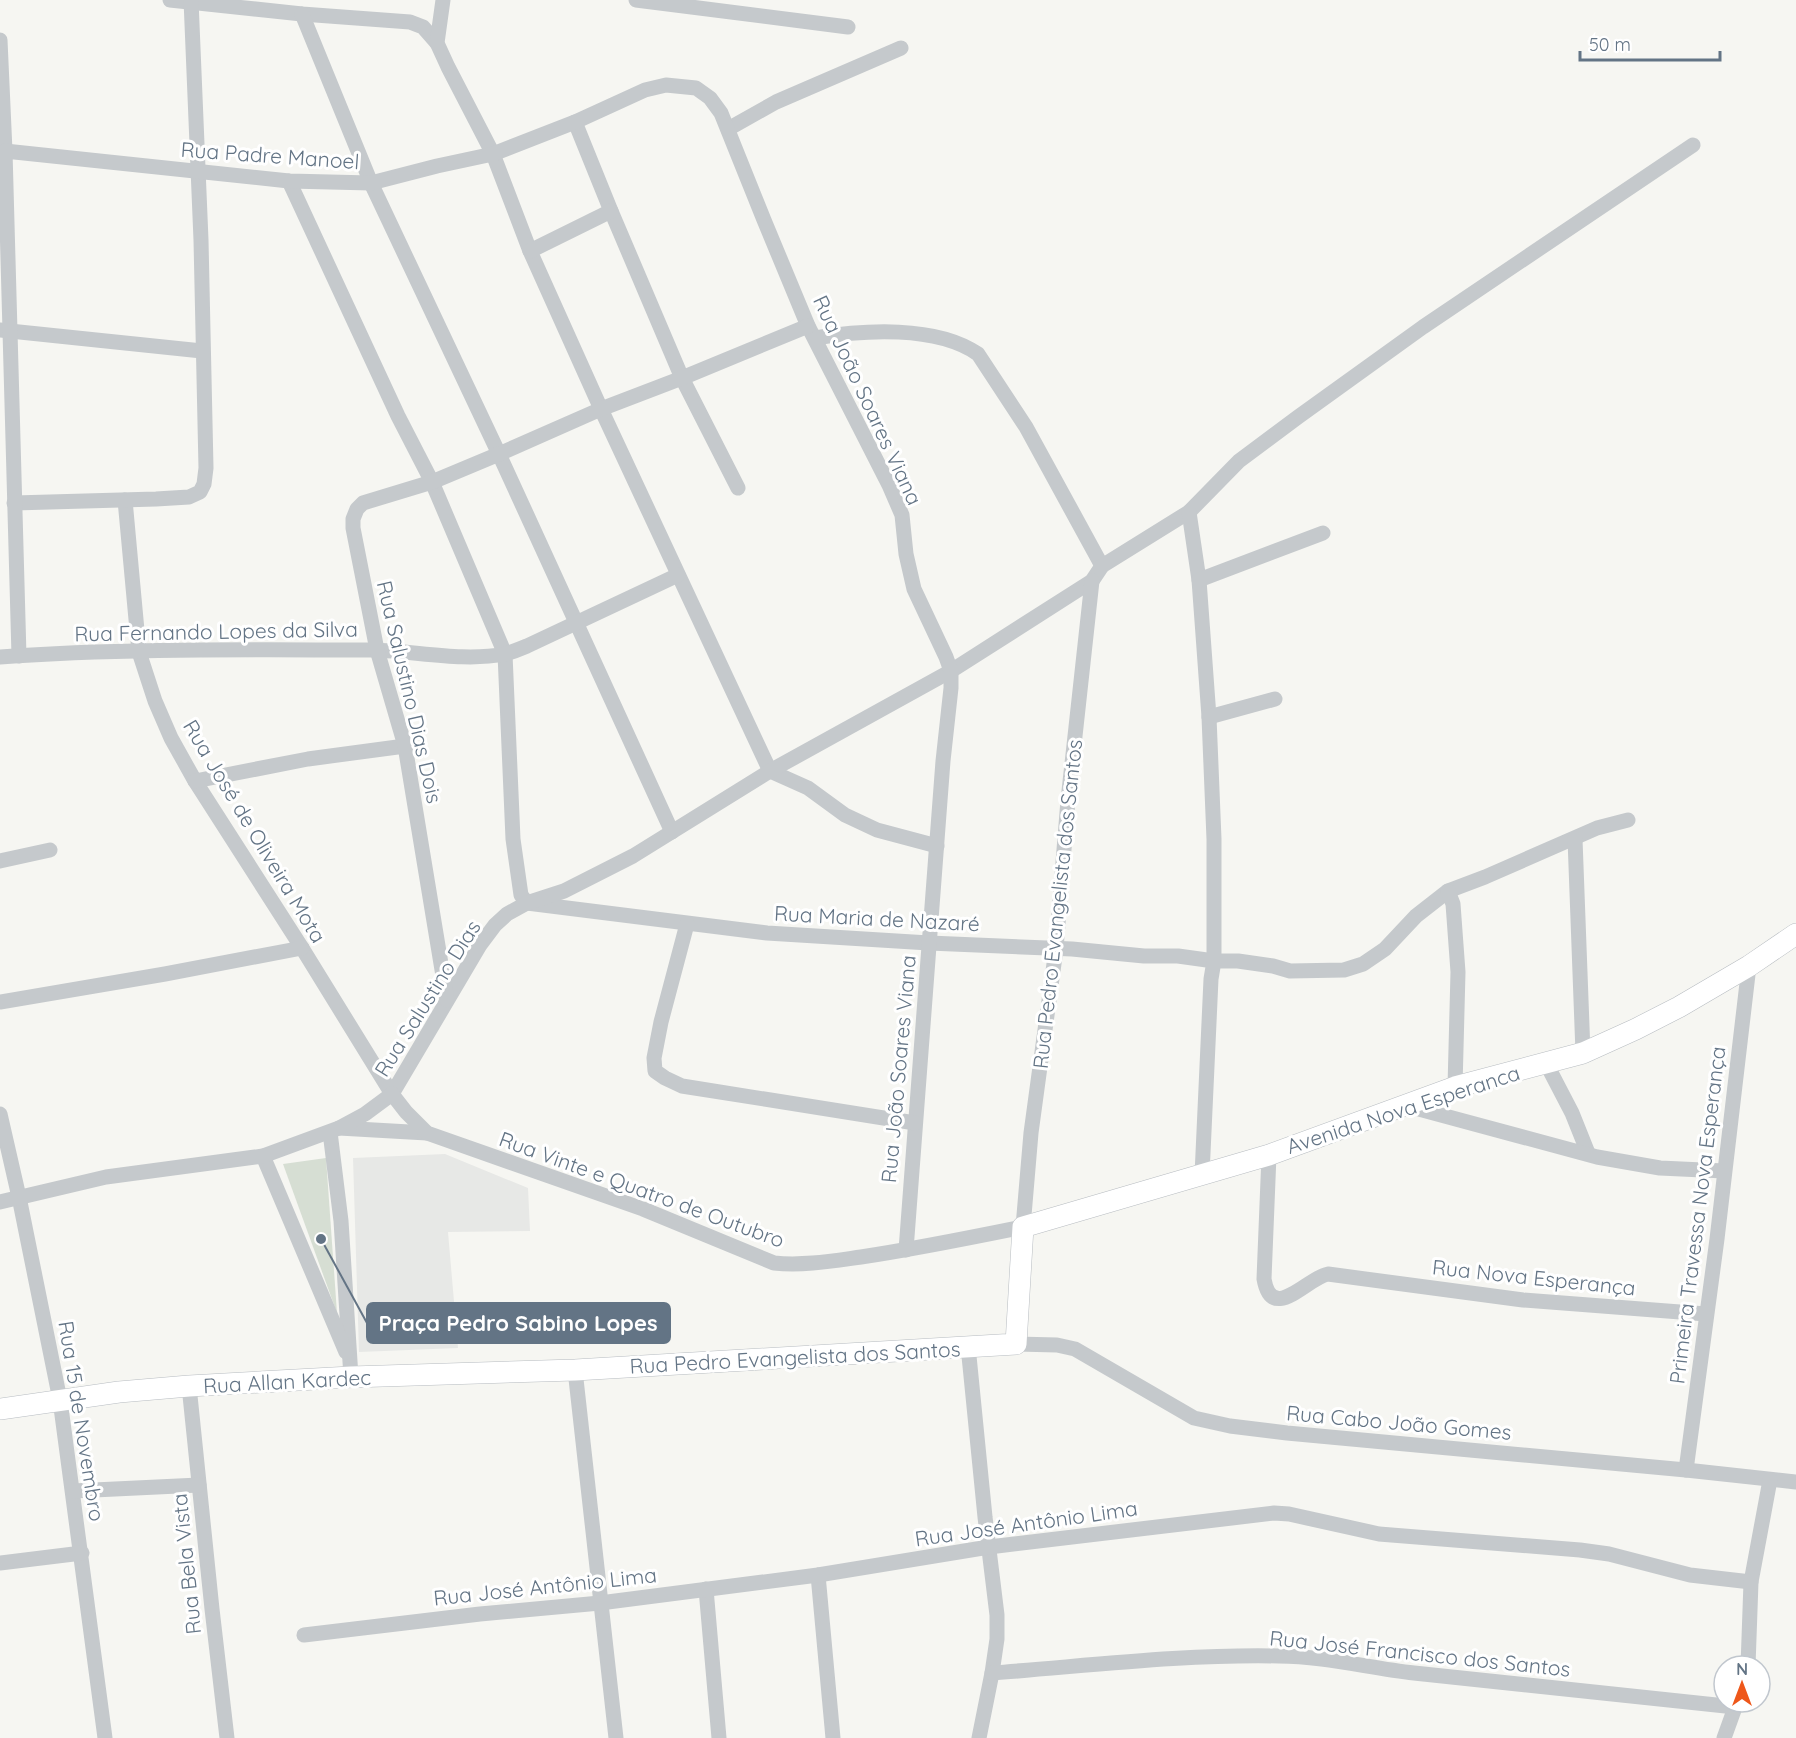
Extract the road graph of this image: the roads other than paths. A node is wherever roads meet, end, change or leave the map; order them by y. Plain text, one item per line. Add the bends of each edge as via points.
1 (170, 0) edge
2 (443, 0) edge
3 (636, 0) edge
4 (191, 1) edge
5 (303, 14) junction
6 (848, 27) dead end
7 (0, 40) edge
8 (437, 43) junction
9 (901, 48) dead end
10 (721, 112) joint
11 (575, 122) junction
12 (728, 129) junction
13 (1693, 145) dead end
14 (3, 151) edge
15 (493, 154) junction
16 (198, 172) junction
17 (289, 181) junction
18 (372, 183) junction
19 (611, 211) junction
20 (530, 251) junction
21 (5, 331) edge
22 (812, 332) junction
23 (202, 351) junction
24 (682, 378) junction
25 (601, 409) junction
26 (500, 454) junction
27 (432, 482) junction
28 (738, 488) dead end
29 (125, 500) junction
30 (14, 503) junction
31 (1189, 512) junction
32 (1323, 533) dead end
33 (1102, 566) junction
34 (678, 575) junction
35 (1199, 580) junction
36 (1092, 581) junction
37 (576, 623) junction
38 (377, 651) junction
39 (139, 652) junction
40 (505, 654) junction
41 (19, 656) junction
42 (0, 657) edge
43 (951, 671) junction
44 (1275, 699) dead end
45 (1209, 717) junction
46 (405, 746) junction
47 (770, 771) junction
48 (195, 781) junction
49 (1628, 820) dead end
50 (672, 832) junction
51 (1575, 839) junction
52 (937, 846) junction
53 (50, 850) dead end
54 (0, 861) edge
55 (1448, 891) junction
56 (527, 903) junction
57 (687, 924) junction
58 (1796, 933) edge
59 (929, 943) junction
60 (302, 948) junction
61 (1056, 949) junction
62 (1214, 961) junction
63 (1749, 966) junction
64 (447, 1000) junction
65 (0, 1002) edge
66 (1583, 1053) junction
67 (1546, 1063) junction
68 (1455, 1087) junction
69 (392, 1094) junction
70 (1404, 1105) junction
71 (0, 1114) edge
72 (915, 1122) junction
73 (334, 1130) junction
74 (427, 1133) junction
75 (1588, 1153) junction
76 (1269, 1155) junction
77 (263, 1156) junction
78 (1724, 1171) junction
79 (1202, 1175) junction
80 (19, 1197) junction
81 (0, 1202) edge
82 (1023, 1227) junction
83 (906, 1250) junction
84 (1706, 1314) junction
85 (1016, 1344) junction
86 (968, 1346) junction
87 (575, 1370) junction
88 (351, 1371) junction
89 (189, 1386) junction
90 (60, 1400) junction
91 (0, 1409) edge
92 (1686, 1470) junction
93 (1770, 1480) junction
94 (1796, 1482) edge
95 (199, 1485) junction
96 (73, 1491) junction
97 (989, 1547) junction
98 (81, 1553) junction
99 (0, 1563) edge
100 (818, 1575) junction
101 (1751, 1582) junction
102 (706, 1589) junction
103 (600, 1603) junction
104 (304, 1635) dead end
105 (1748, 1654) edge
106 (993, 1673) junction
107 (1712, 1702) edge
108 (1732, 1714) edge
109 (105, 1738) edge
110 (227, 1738) edge
111 (616, 1738) edge
112 (718, 1738) edge
113 (833, 1738) edge
114 (979, 1738) edge
115 (1724, 1738) edge

1 - 4 street
2 - 8 street
3 - 6 street
4 - 5 street
4 - 16 street
5 - 8 street via 410,22 423,27
5 - 18 street
7 - 14 street
8 - 15 street
9 - 12 street via 776,102
10 - 11 street, Rua Padre Manoel via 696,88 666,85 645,90
10 - 12 street, Rua João Soares Viana
11 - 15 street, Rua Padre Manoel
11 - 19 street
12 - 22 street, Rua João Soares Viana
13 - 31 street via 1423,327 1308,410 1239,461
14 - 16 street, Rua Padre Manoel
14 - 21 street
15 - 18 street, Rua Padre Manoel
15 - 20 street
16 - 17 street, Rua Padre Manoel
16 - 23 street
17 - 18 street, Rua Padre Manoel
17 - 27 street
18 - 26 street
19 - 20 street
19 - 24 street
20 - 25 street
21 - 23 street
21 - 30 street
22 - 24 street, Rua Salustino Dias Dois
22 - 33 street, Rua Salustino Dias Dois via 896,332 943,339 978,354 1026,427
22 - 43 street, Rua João Soares Viana via 902,515 914,589
23 - 29 street via 206,468 200,492 189,497
24 - 25 street, Rua Salustino Dias Dois
24 - 28 street
25 - 26 street, Rua Salustino Dias Dois
25 - 34 street
26 - 27 street, Rua Salustino Dias Dois
26 - 37 street
27 - 38 street, Rua Salustino Dias Dois via 363,503 353,519
27 - 40 street
29 - 30 street
29 - 39 street, Rua José de Oliveira Mota
30 - 41 street
31 - 33 street
31 - 35 street
32 - 35 street
33 - 36 street
34 - 37 street, Rua Fernando Lopes da Silva
34 - 47 street
35 - 45 street
36 - 43 street, Rua Salustino Dias
36 - 61 street, Rua Pedro Evangelista dos Santos
37 - 40 street, Rua Fernando Lopes da Silva
37 - 50 street
38 - 39 street, Rua Fernando Lopes da Silva
38 - 40 street, Rua Fernando Lopes da Silva via 462,656
38 - 46 street, Rua Salustino Dias Dois
39 - 41 street, Rua Fernando Lopes da Silva
39 - 48 street, Rua José de Oliveira Mota via 171,738
40 - 56 street via 513,839 521,895
41 - 42 street, Rua Fernando Lopes da Silva
43 - 47 street, Rua Salustino Dias
43 - 52 street, Rua João Soares Viana
44 - 45 street
45 - 62 street
46 - 48 street via 308,759
46 - 64 street, Rua Salustino Dias Dois
47 - 50 street, Rua Salustino Dias
47 - 52 street via 808,788 845,815 877,830
48 - 60 street, Rua José de Oliveira Mota
49 - 51 street, Rua Maria de Nazaré
50 - 56 street, Rua Salustino Dias via 564,891
51 - 55 street, Rua Maria de Nazaré
51 - 66 street
52 - 59 street, Rua João Soares Viana
53 - 54 street
55 - 62 street, Rua Maria de Nazaré via 1416,916 1385,949 1363,964 1344,970 1290,971
55 - 68 street via 1454,914 1458,972
56 - 57 street, Rua Maria de Nazaré
56 - 64 street, Rua Salustino Dias via 495,926
57 - 59 street, Rua Maria de Nazaré
57 - 72 street via 661,1022 655,1071 682,1086
58 - 63 main road, Avenida Nova Esperanca
59 - 61 street, Rua Maria de Nazaré
59 - 72 street, Rua João Soares Viana
60 - 65 street
60 - 69 street, Rua José de Oliveira Mota
61 - 62 street, Rua Maria de Nazaré
61 - 82 street, Rua Pedro Evangelista dos Santos via 1031,1133
62 - 79 street
63 - 66 main road, Avenida Nova Esperanca via 1679,1007
63 - 78 street, Primeira Travessa Nova Esperança
64 - 69 street, Rua Salustino Dias
66 - 67 main road, Avenida Nova Esperanca
67 - 68 main road, Avenida Nova Esperanca
67 - 75 street
68 - 70 main road, Avenida Nova Esperanca
69 - 73 street, Rua Vinte e Quatro de Outubro
69 - 74 street, Rua Vinte e Quatro de Outubro
70 - 75 street
70 - 76 main road, Avenida Nova Esperanca
71 - 80 street, Rua 15 de Novembro
72 - 83 street, Rua João Soares Viana
73 - 74 street, Rua Vinte e Quatro de Outubro
73 - 77 street, Rua Vinte e Quatro de Outubro
73 - 88 street
74 - 83 street, Rua Vinte e Quatro de Outubro via 643,1209 774,1263 813,1264
75 - 78 street via 1660,1168
76 - 79 main road, Avenida Nova Esperanca
76 - 84 street, Rua Nova Esperança via 1264,1279 1271,1296 1289,1297 1328,1274 1523,1300
77 - 80 street, Rua Vinte e Quatro de Outubro via 106,1177
77 - 88 street
78 - 84 street, Primeira Travessa Nova Esperança
79 - 82 main road, Avenida Nova Esperanca
80 - 81 street, Rua Vinte e Quatro de Outubro
80 - 90 street, Rua 15 de Novembro
82 - 83 street, Rua Vinte e Quatro de Outubro
82 - 85 main road
84 - 92 street, Primeira Travessa Nova Esperança
85 - 86 main road, Rua Pedro Evangelista dos Santos
85 - 92 street, Rua Cabo João Gomes via 1057,1344 1075,1349 1194,1418 1230,1425
86 - 87 main road, Rua Pedro Evangelista dos Santos
86 - 97 street
87 - 88 main road, Rua Allan Kardec
87 - 103 street
88 - 89 main road, Rua Allan Kardec
89 - 90 main road, Rua Allan Kardec
89 - 95 street, Rua Bela Vista
90 - 91 main road, Rua Allan Kardec
90 - 96 street, Rua 15 de Novembro
92 - 93 street, Rua Cabo João Gomes
93 - 94 street, Rua Cabo João Gomes
93 - 101 street
95 - 96 street
95 - 110 street, Rua Bela Vista
96 - 98 street, Rua 15 de Novembro
97 - 100 street, Rua José Antônio Lima
97 - 101 street, Rua José Antônio Lima via 1274,1513 1379,1534 1609,1554 1690,1575
97 - 106 street via 997,1615
98 - 99 street
98 - 109 street, Rua 15 de Novembro
100 - 102 street, Rua José Antônio Lima
100 - 113 street
101 - 105 street
102 - 103 street, Rua José Antônio Lima
102 - 112 street
103 - 104 street, Rua José Antônio Lima
103 - 111 street
106 - 107 street, Rua José Francisco dos Santos via 1280,1656 1504,1683
106 - 114 street
108 - 115 street

